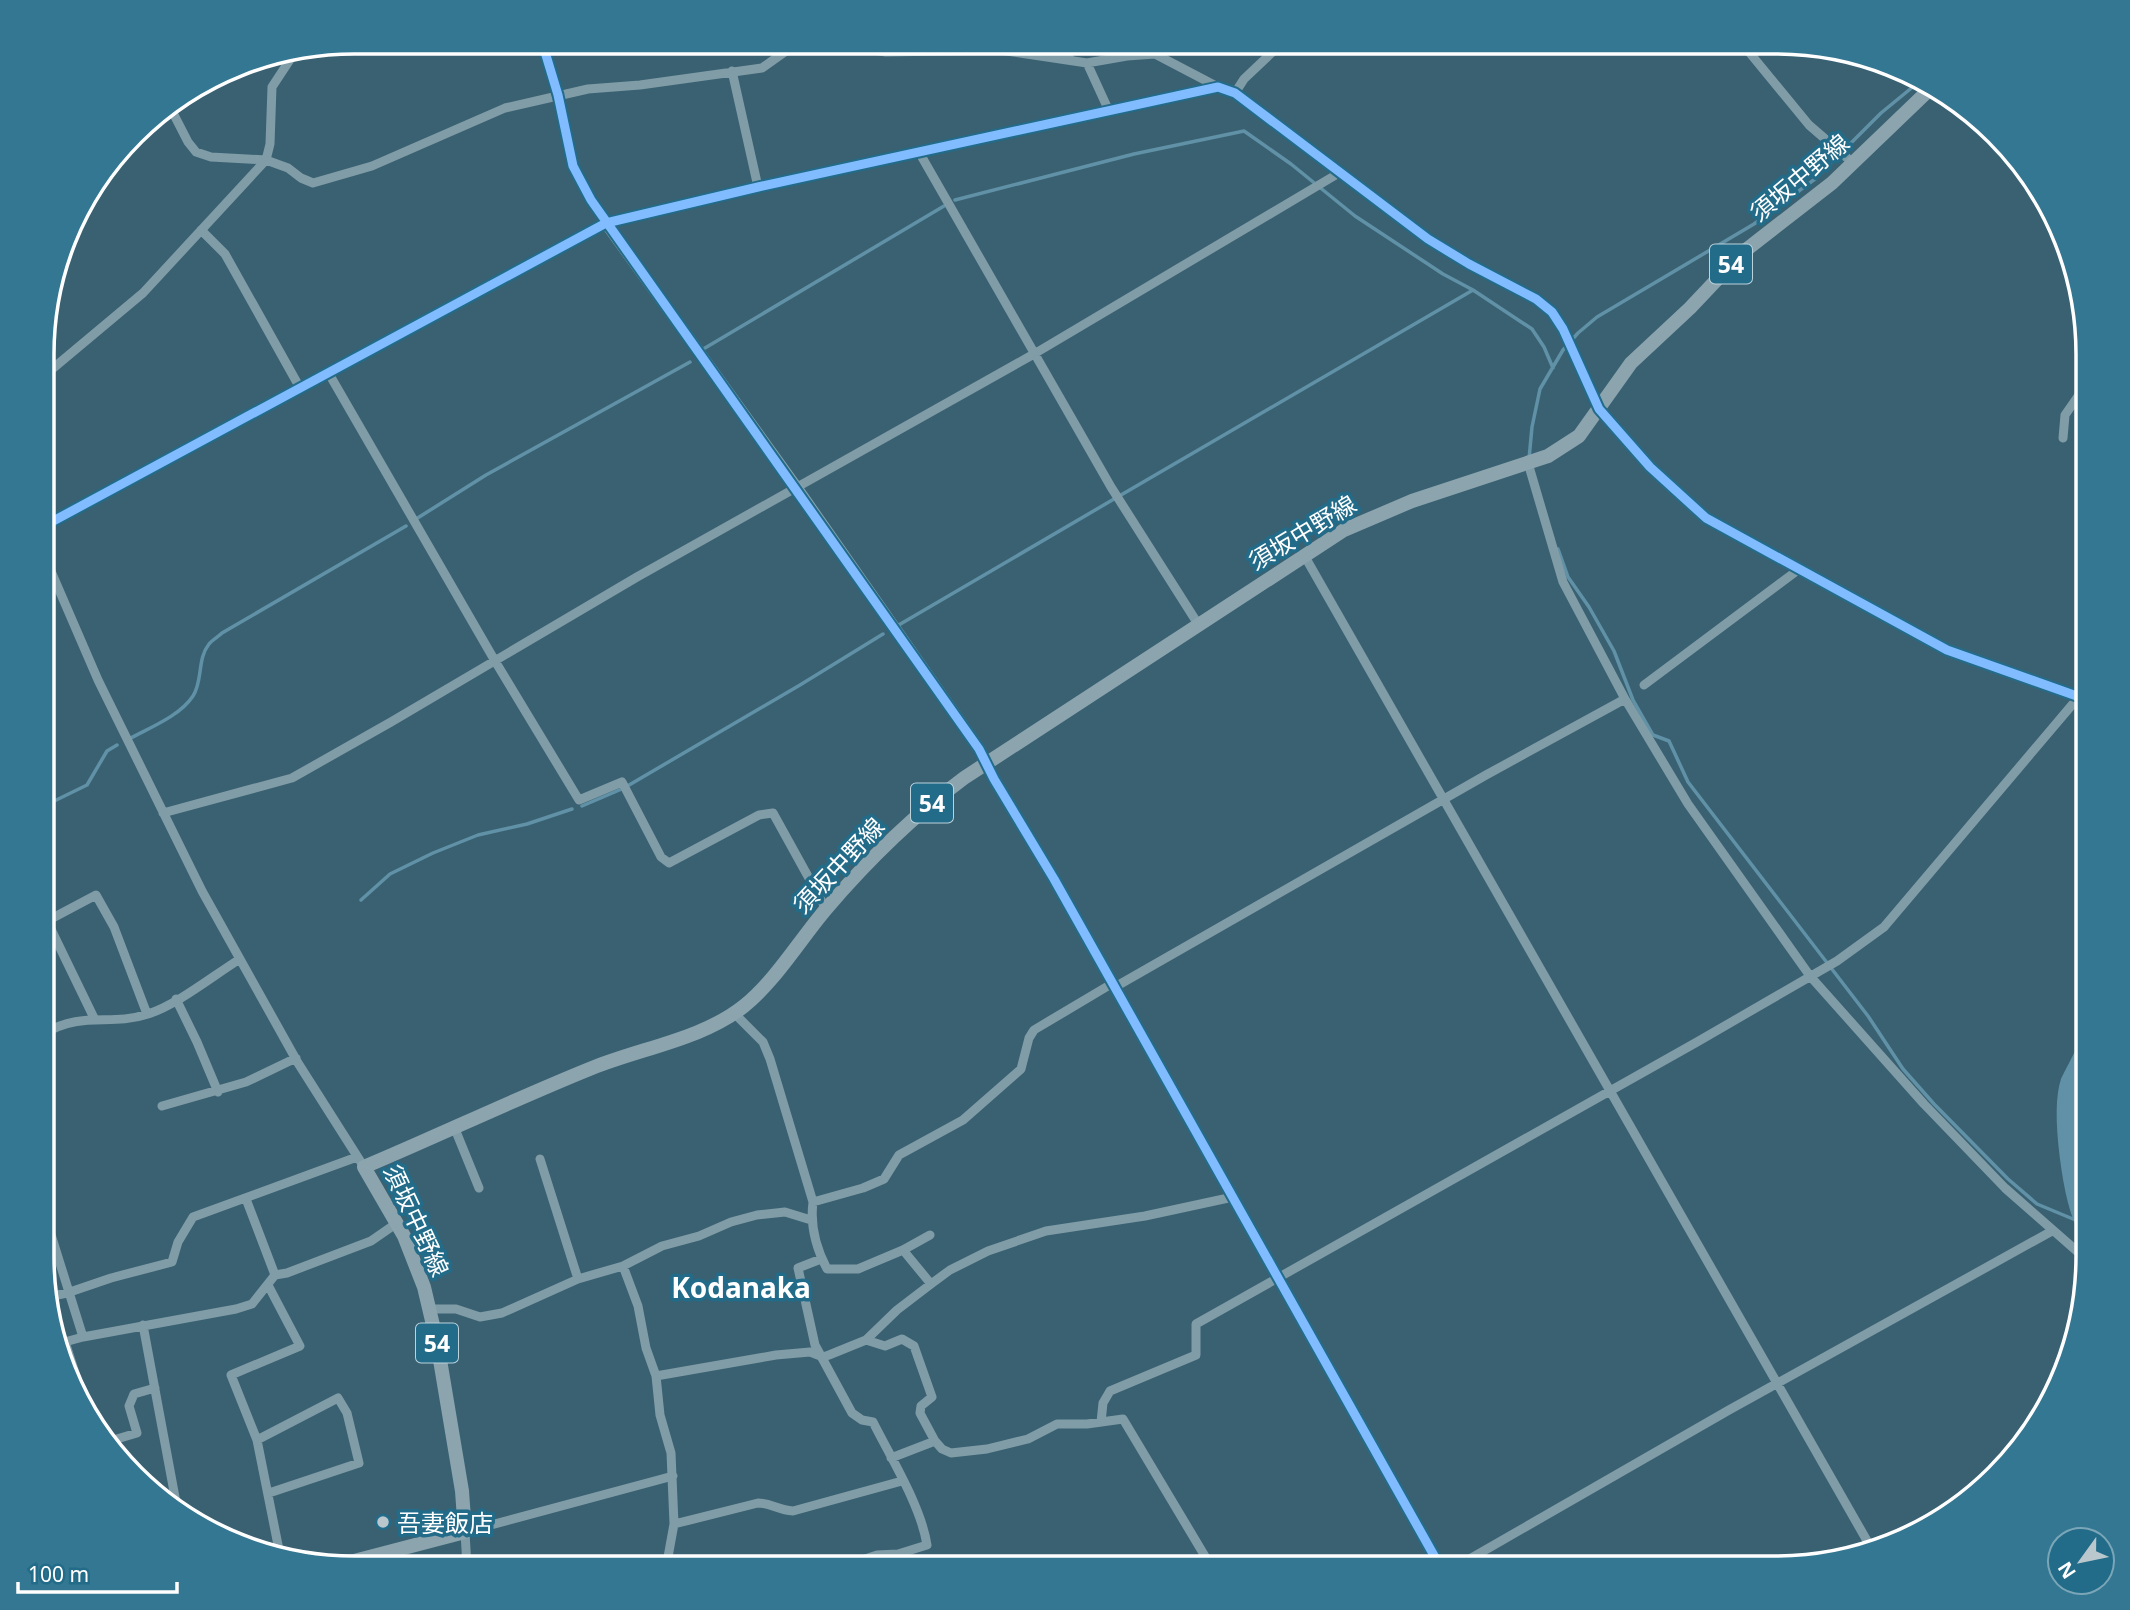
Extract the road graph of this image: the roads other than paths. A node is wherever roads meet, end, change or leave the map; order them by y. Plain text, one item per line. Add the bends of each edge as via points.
1 (545, 54) edge
2 (777, 54) edge
3 (1028, 54) edge
4 (1066, 54) edge
5 (1155, 54) joint
6 (1270, 54) edge
7 (1751, 54) edge
8 (1071, 60) junction
9 (289, 62) edge
10 (1087, 63) junction
11 (732, 71) junction
12 (1218, 87) junction
13 (1235, 93) junction
14 (1925, 93) edge
15 (558, 95) junction
16 (1109, 111) junction
17 (174, 115) edge
18 (919, 152) junction
19 (266, 160) junction
20 (1850, 161) junction
21 (1339, 173) junction
22 (758, 187) junction
23 (606, 222) junction
24 (201, 230) junction
25 (1034, 354) junction
26 (54, 367) edge
27 (328, 373) junction
28 (300, 388) junction
29 (2076, 399) edge
30 (1599, 409) junction
31 (2063, 438) dead end
32 (1528, 463) junction
33 (796, 487) junction
34 (54, 521) edge
35 (1304, 555) junction
36 (1798, 570) junction
37 (54, 579) edge
38 (1198, 624) junction
39 (495, 661) junction
40 (1644, 685) dead end
41 (2076, 696) edge
42 (1625, 699) junction
43 (2076, 707) edge
44 (986, 763) junction
45 (1445, 799) junction
46 (163, 813) junction
47 (826, 909) junction
48 (54, 917) edge
49 (54, 935) edge
50 (240, 958) junction
51 (1812, 975) junction
52 (1114, 985) junction
53 (176, 999) junction
54 (734, 1013) junction
55 (147, 1014) junction
56 (94, 1018) junction
57 (54, 1028) edge
58 (296, 1058) junction
59 (1610, 1091) junction
60 (218, 1092) junction
61 (162, 1106) dead end
62 (455, 1129) junction
63 (540, 1158) dead end
64 (360, 1162) junction
65 (479, 1188) dead end
66 (1233, 1197) junction
67 (246, 1199) junction
68 (813, 1202) junction
69 (811, 1220) junction
70 (397, 1223) junction
71 (2052, 1231) junction
72 (930, 1235) dead end
73 (54, 1246) edge
74 (903, 1250) junction
75 (2076, 1251) edge
76 (821, 1259) junction
77 (623, 1266) junction
78 (275, 1275) junction
79 (1278, 1277) junction
80 (578, 1279) junction
81 (931, 1284) junction
82 (268, 1285) junction
83 (68, 1293) junction
84 (57, 1295) edge
85 (430, 1309) junction
86 (143, 1325) junction
87 (83, 1337) junction
88 (866, 1340) junction
89 (67, 1342) edge
90 (823, 1357) junction
91 (656, 1376) junction
92 (1778, 1384) junction
93 (155, 1388) junction
94 (1101, 1422) junction
95 (117, 1439) edge
96 (257, 1440) junction
97 (935, 1441) junction
98 (891, 1458) junction
99 (673, 1476) junction
100 (902, 1481) junction
101 (269, 1493) junction
102 (175, 1496) edge
103 (674, 1524) junction
104 (465, 1532) junction
105 (1867, 1541) edge
106 (278, 1546) edge
107 (373, 1556) edge
108 (466, 1556) edge
109 (668, 1556) edge
110 (872, 1556) edge
111 (1205, 1556) edge
112 (1434, 1556) edge
113 (1475, 1556) edge

1 - 15 street
2 - 11 street via 762,68
3 - 8 street
4 - 8 street
5 - 10 street
5 - 12 street
6 - 13 street
7 - 20 street via 1809,125
8 - 10 street
9 - 19 street via 272,87
10 - 16 street
11 - 15 street
11 - 22 street
12 - 13 street
12 - 16 street
13 - 21 street
14 - 20 main road, 須坂中野線 / 54
15 - 19 street via 505,108 372,166 313,183
15 - 23 street via 573,166
16 - 18 street
17 - 19 street via 196,152
18 - 22 street
18 - 25 street
19 - 24 street
20 - 30 main road, 須坂中野線 / 54 via 1827,188 1742,253 1632,363
21 - 25 street
21 - 30 street via 1428,239 1552,312
22 - 23 street
23 - 27 street
23 - 33 street
24 - 26 street via 143,293
24 - 28 street via 225,254
25 - 33 street
25 - 38 street
27 - 28 street
27 - 39 street
28 - 34 street
29 - 31 street via 2065,415
30 - 32 main road, 須坂中野線 / 54 via 1573,441
30 - 36 street via 1650,467 1706,518
32 - 35 main road, 須坂中野線 / 54 via 1371,517
32 - 42 street via 1563,582
33 - 39 street
33 - 44 street
35 - 38 main road, 須坂中野線 / 54
35 - 45 street
36 - 40 street
36 - 41 street via 1947,650
37 - 46 street via 97,680
38 - 44 main road, 須坂中野線 / 54
39 - 46 street via 292,778
39 - 47 street via 579,800 622,782 661,857 669,863 759,815 773,813
42 - 45 street
42 - 51 street via 1688,804
43 - 51 street via 1884,928
44 - 47 main road, 須坂中野線 / 54 via 912,821
44 - 52 street
45 - 52 street
45 - 59 street
46 - 50 street
47 - 54 main road, 須坂中野線 / 54 via 763,988
48 - 55 street via 96,895 114,927
49 - 56 street
50 - 53 street
50 - 58 street
51 - 59 street
51 - 71 street via 1924,1104
52 - 66 street
52 - 68 street via 1034,1030 1021,1069 962,1120 899,1156 884,1179
53 - 55 street
53 - 60 street
54 - 62 main road, 須坂中野線 / 54 via 708,1027 591,1068
54 - 68 street via 763,1042
55 - 56 street
56 - 57 street
58 - 60 street
58 - 64 street
59 - 79 street
59 - 92 street
60 - 61 street
62 - 64 main road, 須坂中野線 / 54
62 - 65 street
63 - 80 street
64 - 67 street
64 - 70 main road, 須坂中野線 / 54
66 - 79 street
66 - 81 street via 1046,1231 988,1251
67 - 78 street
67 - 83 street via 193,1217 172,1262
68 - 69 street
69 - 76 street
69 - 77 street via 785,1212 757,1214 662,1246
70 - 78 street via 371,1241
70 - 85 main road, 須坂中野線 / 54
71 - 75 street
71 - 92 street
72 - 74 street
73 - 83 street
74 - 76 street via 858,1269 827,1269
74 - 81 street
76 - 90 street via 798,1268 815,1345
77 - 80 street
77 - 91 street
78 - 82 street
79 - 94 street via 1196,1324 1196,1355 1110,1391
79 - 112 street
80 - 85 street via 502,1313 480,1317 456,1309
81 - 88 street
82 - 86 street via 252,1304
82 - 96 street via 300,1346 231,1375
83 - 84 street
83 - 87 street
85 - 104 main road, 須坂中野線 / 54
86 - 87 street
86 - 93 street
87 - 89 street
88 - 90 street
88 - 97 street via 885,1346 902,1339 914,1346 932,1397 920,1413
90 - 91 street via 810,1352 776,1355
90 - 98 street via 852,1413 873,1422
91 - 99 street
92 - 105 street
92 - 113 street
93 - 95 street via 134,1395 129,1406 137,1433
93 - 102 street
94 - 97 street via 1057,1424 1028,1439 987,1449 951,1453
94 - 111 street via 1123,1419
96 - 101 street
96 - 101 street via 338,1398 347,1413 359,1463
97 - 98 street
98 - 100 street
99 - 103 street
99 - 104 street
100 - 103 street via 793,1511 758,1503
100 - 110 street via 919,1512 927,1545
101 - 106 street
103 - 109 street
104 - 107 main road
104 - 108 street

